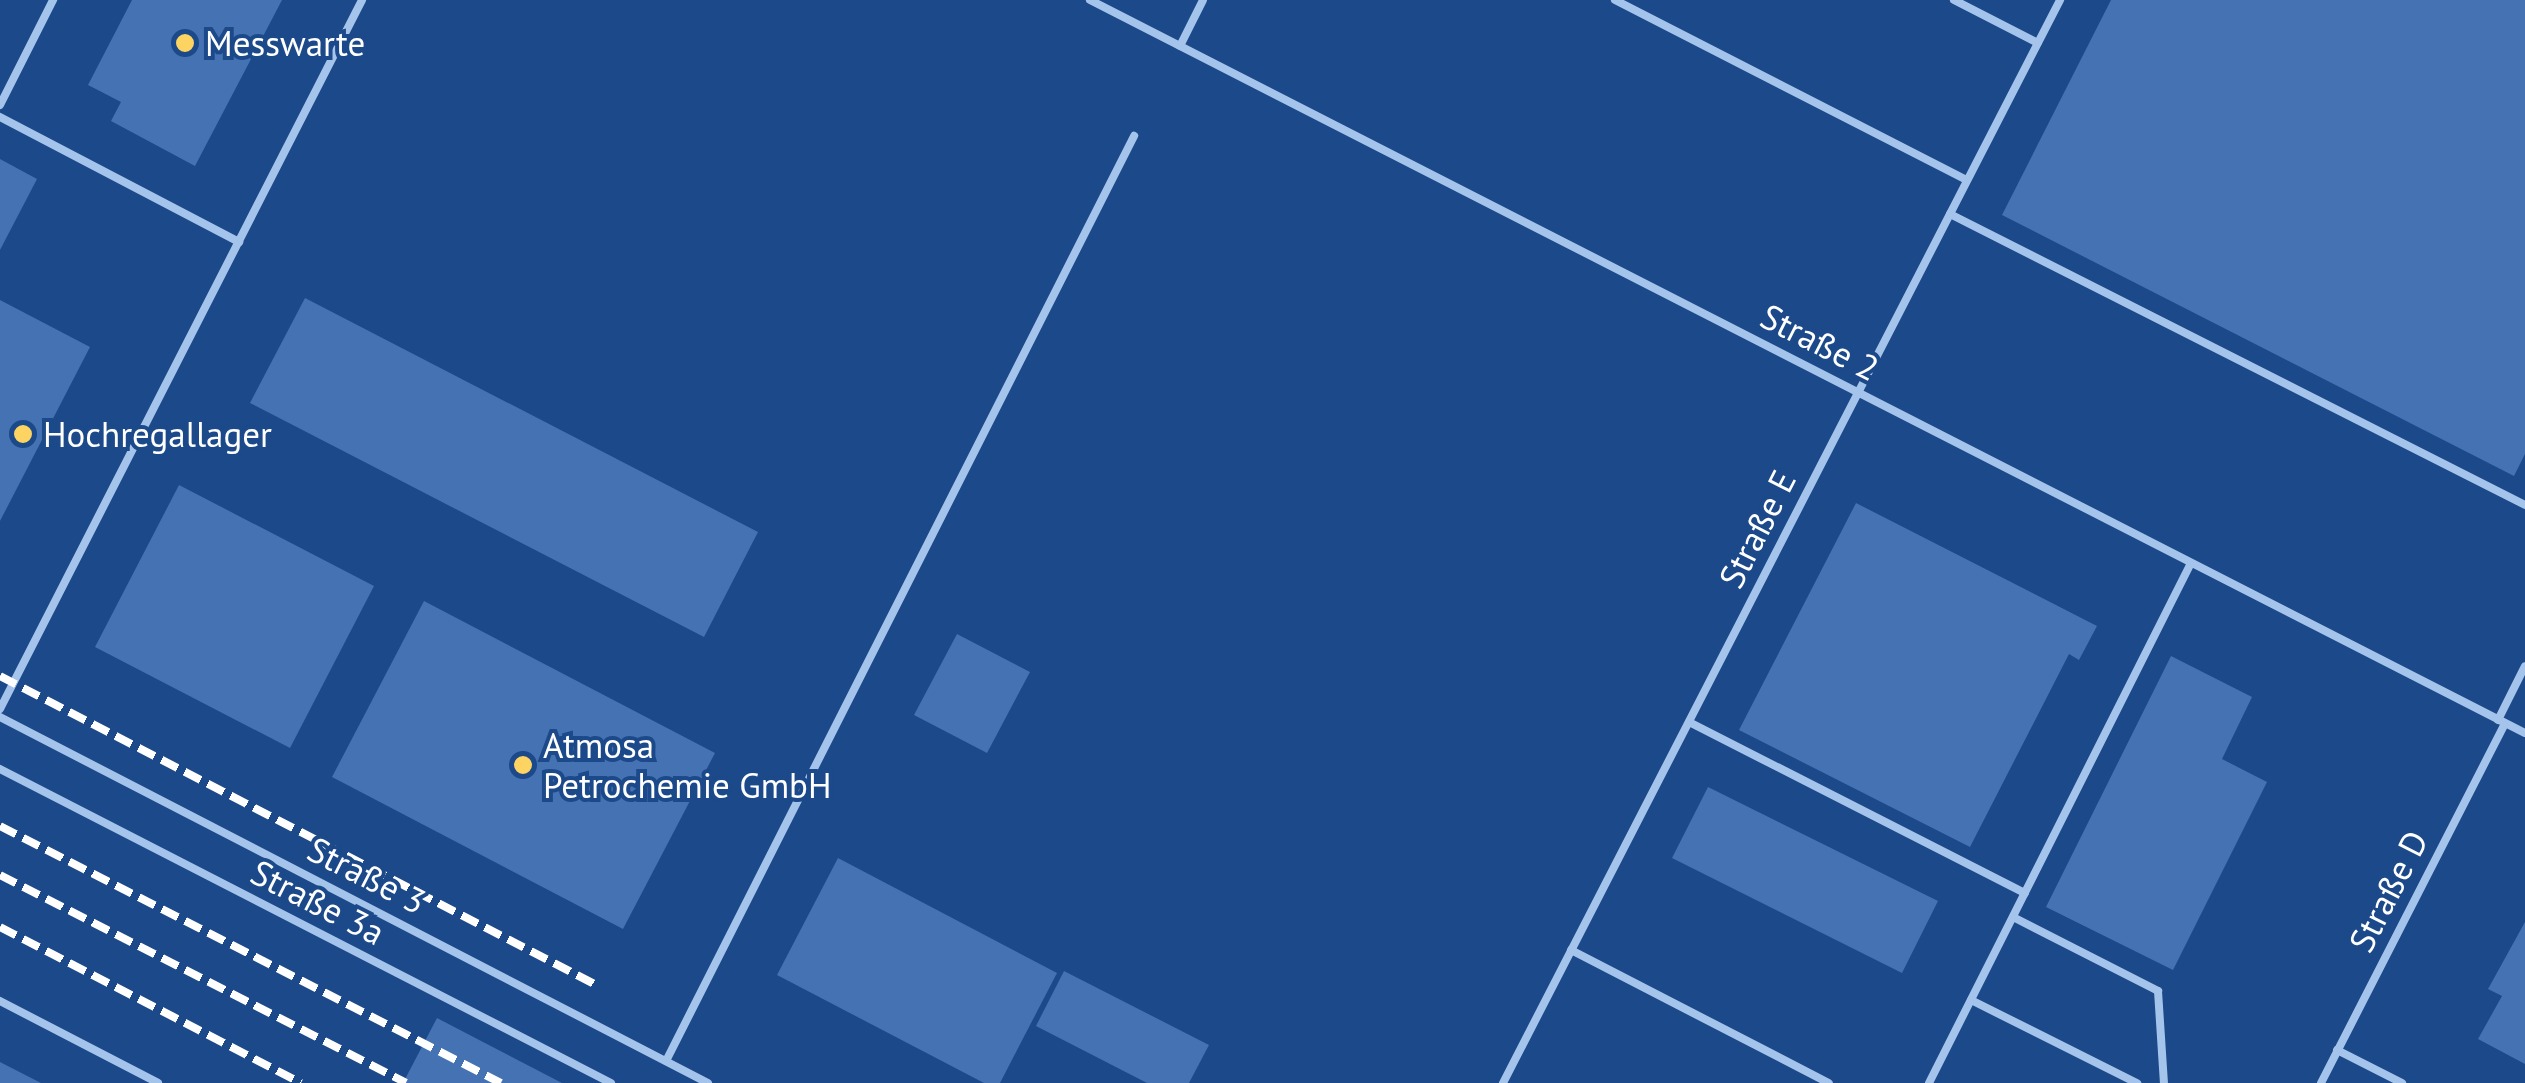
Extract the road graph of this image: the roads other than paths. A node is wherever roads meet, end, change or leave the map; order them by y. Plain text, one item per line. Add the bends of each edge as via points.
1 (53, 0) edge
2 (362, 0) edge
3 (1090, 0) edge
4 (1203, 0) edge
5 (1615, 0) edge
6 (1954, 0) edge
7 (2060, 0) edge
8 (2038, 43) junction
9 (1180, 46) junction
10 (0, 105) edge
11 (0, 117) edge
12 (1134, 136) dead end
13 (1967, 180) junction
14 (1950, 214) junction
15 (239, 242) junction
16 (1858, 393) junction
17 (2525, 505) edge
18 (2191, 563) junction
19 (2525, 666) edge
20 (0, 713) edge
21 (1689, 722) junction
22 (2502, 722) junction
23 (2525, 734) edge
24 (0, 769) edge
25 (2025, 893) junction
26 (2013, 917) junction
27 (1572, 950) junction
28 (1971, 1000) junction
29 (0, 1001) edge
30 (2338, 1050) junction
31 (666, 1061) junction
32 (158, 1083) edge
33 (611, 1083) edge
34 (708, 1083) edge
35 (1503, 1083) edge
36 (1829, 1083) edge
37 (1929, 1083) edge
38 (2137, 1083) edge
39 (2164, 1083) edge
40 (2320, 1083) edge
41 (2402, 1083) edge

1 - 10 lane
2 - 15 lane
3 - 9 lane, Straße 2
4 - 9 lane
5 - 13 lane
6 - 8 lane
7 - 8 lane, Straße E
8 - 13 lane, Straße E
9 - 16 lane, Straße 2
11 - 15 lane
12 - 31 lane
13 - 14 lane, Straße E
14 - 16 lane, Straße E
14 - 17 lane
15 - 20 lane
16 - 18 lane, Straße 2
16 - 21 lane, Straße E
18 - 22 lane, Straße 2
18 - 25 lane
19 - 22 lane, Straße D
20 - 31 lane, Straße 3
21 - 25 lane
21 - 27 lane, Straße E
22 - 23 lane, Straße 2
22 - 30 lane, Straße D
24 - 33 lane, Straße 3a
25 - 26 lane
26 - 28 lane
26 - 39 lane via 2158,992
27 - 35 lane, Straße E
27 - 36 lane
28 - 37 lane
28 - 38 lane
29 - 32 lane
30 - 40 lane, Straße D
30 - 41 lane
31 - 34 lane, Straße 3

